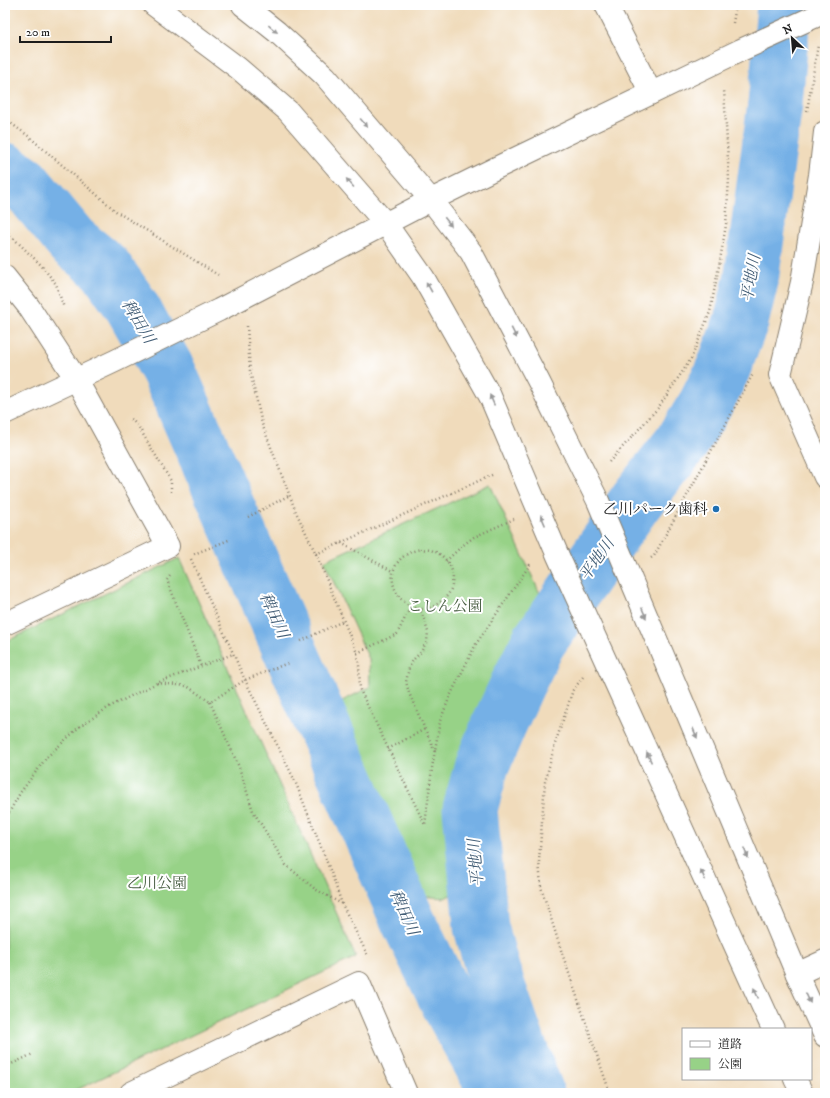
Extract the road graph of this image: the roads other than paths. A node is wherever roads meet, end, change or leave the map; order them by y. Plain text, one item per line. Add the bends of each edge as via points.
1 (154, 5) edge
2 (243, 5) edge
3 (606, 5) edge
4 (817, 16) edge
5 (652, 93) junction
6 (825, 132) edge
7 (431, 200) junction
8 (386, 224) junction
9 (5, 277) edge
10 (76, 379) junction
11 (5, 412) edge
12 (825, 477) edge
13 (5, 624) edge
14 (825, 961) edge
15 (797, 974) junction
16 (773, 1028) edge
17 (825, 1036) edge
18 (796, 1080) edge
19 (131, 1093) edge
20 (406, 1093) edge
21 (802, 1093) edge

8 -> 1 street via 288,111 238,68
2 -> 7 street via 325,76
3 - 5 street
4 - 5 street
5 - 7 street
6 - 12 street via 802,282 780,375
7 - 8 street
7 -> 15 street via 471,252 598,501
8 - 10 street via 219,310
16 -> 8 street via 558,556 490,396 423,276
9 - 10 street via 29,307
10 - 11 street
10 - 13 street via 168,546
14 - 15 street
15 -> 17 street
18 - 21 street
19 - 20 street via 359,983

